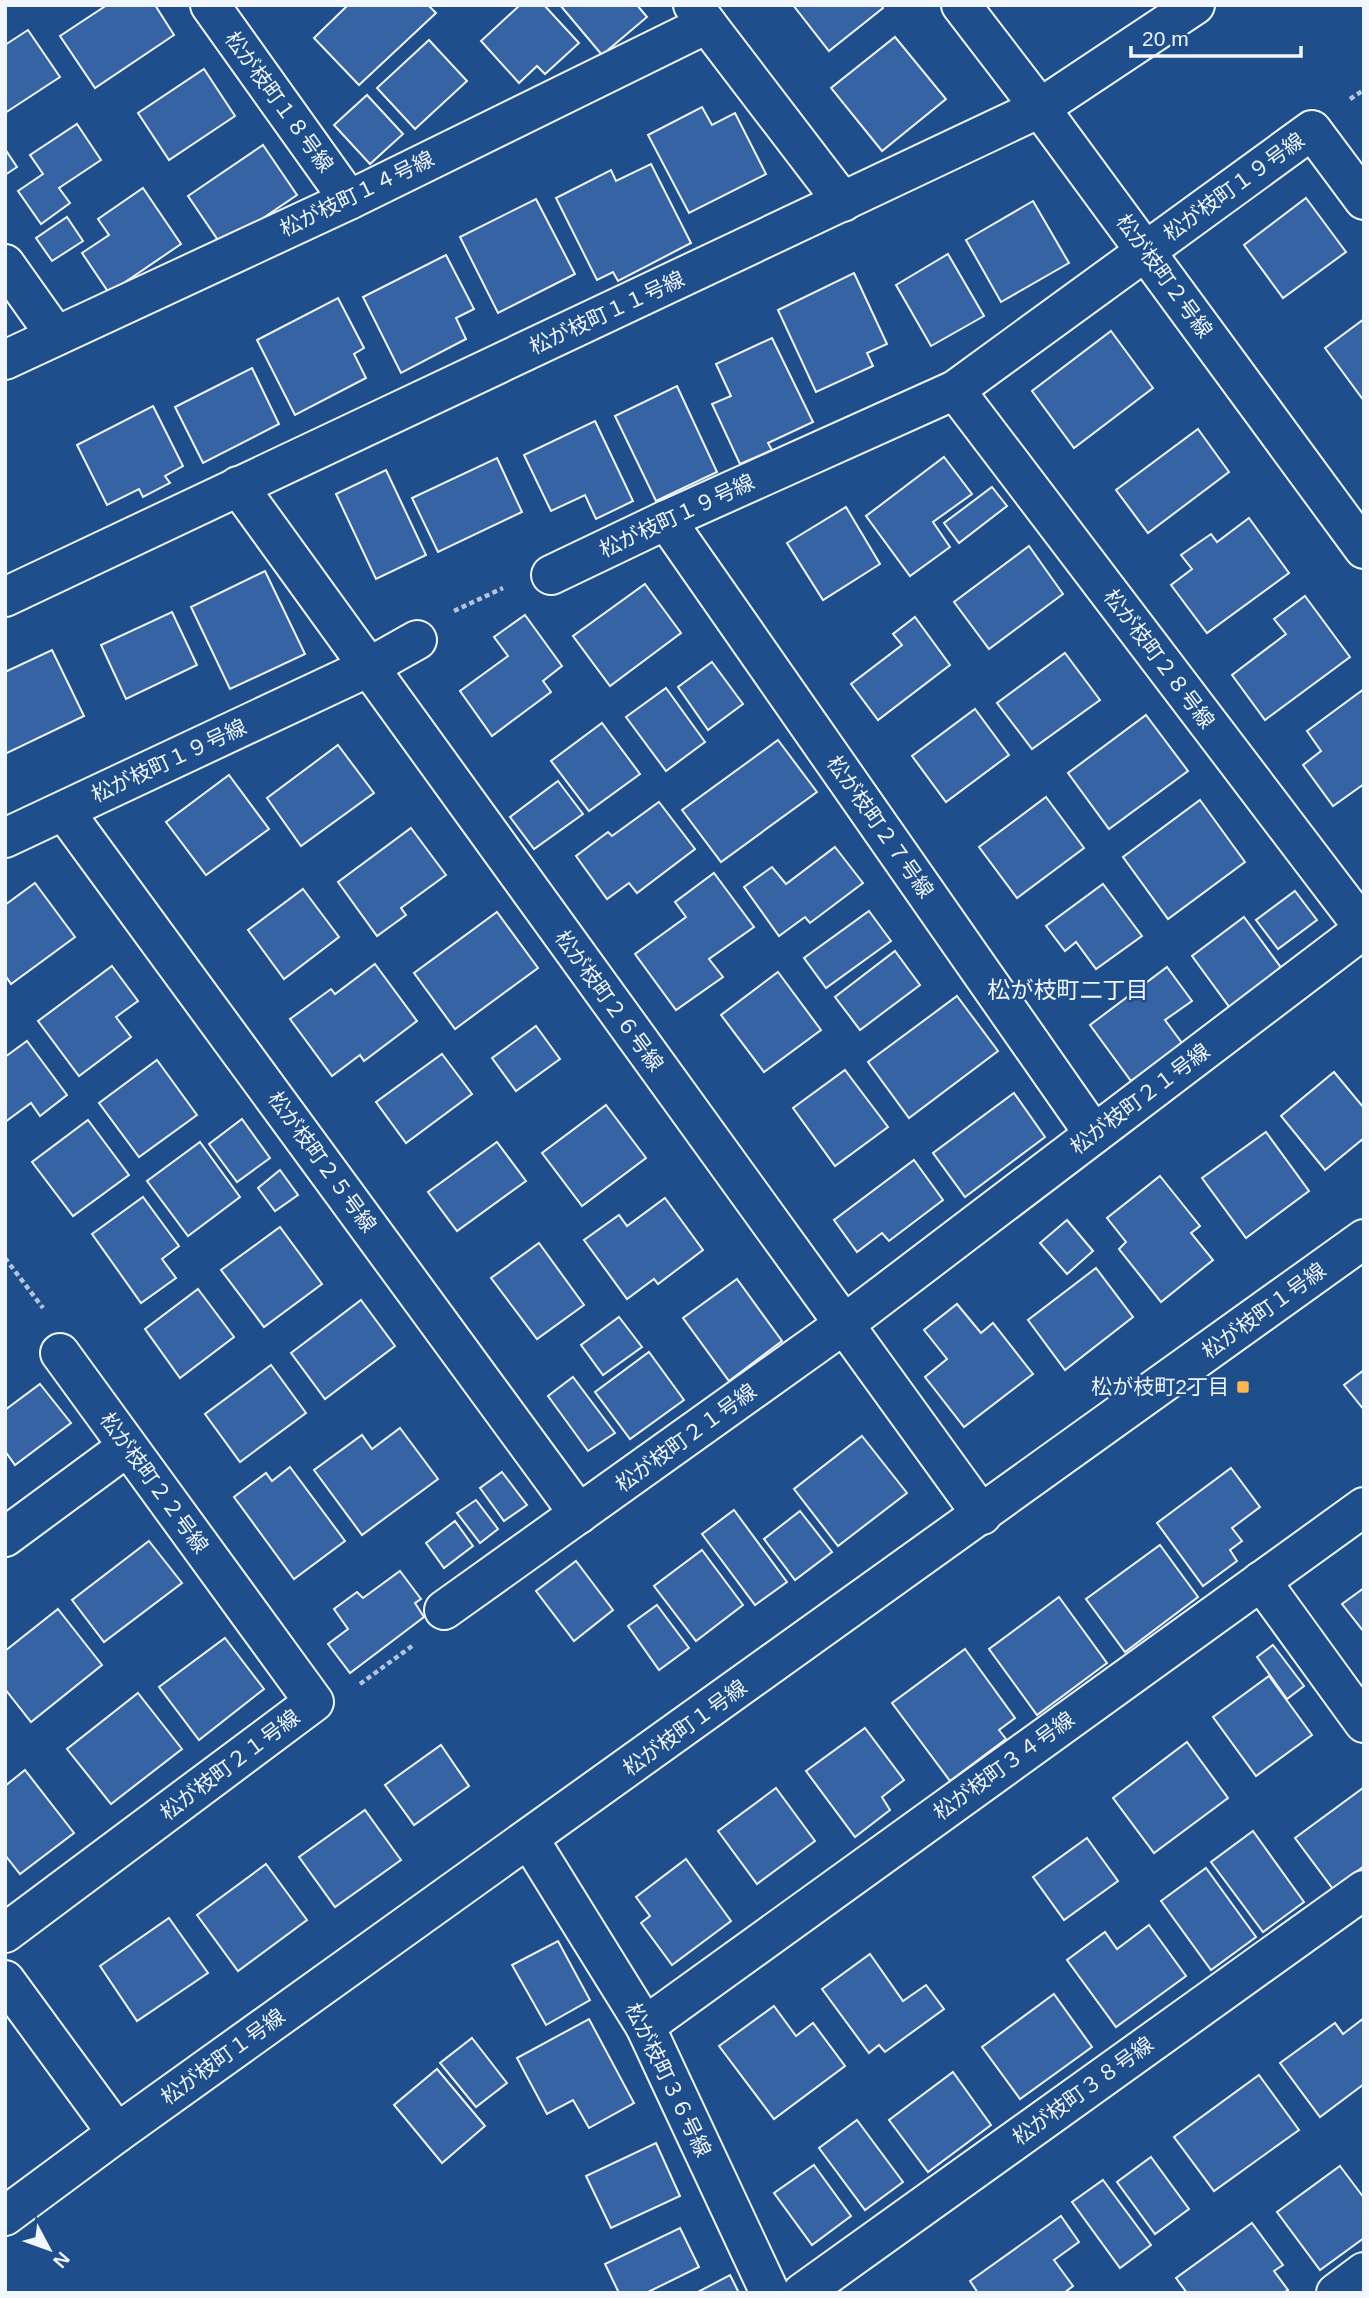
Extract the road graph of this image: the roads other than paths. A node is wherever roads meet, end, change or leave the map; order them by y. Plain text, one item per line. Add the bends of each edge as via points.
1 (209, 5) edge
2 (961, 5) edge
3 (1195, 5) edge
4 (700, 14) edge
5 (1040, 108) junction
6 (349, 200) junction
7 (1364, 200) edge
8 (843, 202) junction
9 (1145, 251) junction
10 (5, 264) edge
11 (56, 336) junction
12 (5, 360) edge
13 (955, 390) junction
14 (238, 486) junction
15 (666, 520) junction
16 (1364, 549) edge
17 (551, 575) road end
18 (5, 597) edge
19 (417, 640) road end
20 (369, 667) junction
21 (64, 811) junction
22 (5, 838) edge
23 (1364, 929) edge
24 (1094, 1134) junction
25 (1364, 1239) edge
26 (843, 1325) junction
27 (60, 1353) road end
28 (127, 1447) junction
29 (1364, 1507) edge
30 (579, 1514) junction
31 (982, 1515) junction
32 (5, 1537) edge
33 (1261, 1581) junction
34 (444, 1610) road end
35 (314, 1702) joint
36 (1364, 1723) edge
37 (529, 1839) junction
38 (1364, 1889) edge
39 (5, 1934) edge
40 (5, 1980) edge
41 (645, 2026) junction
42 (117, 2133) junction
43 (5, 2216) edge
44 (1364, 2272) edge
45 (770, 2293) edge
46 (802, 2293) edge
47 (1336, 2293) edge

1 - 6 street, 松が枝町１８号線
2 - 5 street, 松が枝町２号線
3 - 5 street, 松が枝町１１号線
4 - 6 street, 松が枝町１４号線
4 - 8 street, 松が枝町１４号線
5 - 8 street, 松が枝町１１号線
5 - 9 street, 松が枝町２号線
6 - 11 street, 松が枝町１４号線
7 - 9 street, 松が枝町１９号線 via 1312,130
8 - 14 street, 松が枝町１１号線
9 - 13 street, 松が枝町１９号線
9 - 16 street, 松が枝町２号線
10 - 11 street
11 - 12 street, 松が枝町１４号線
13 - 15 street, 松が枝町１９号線
13 - 23 street, 松が枝町２８号線
14 - 18 street, 松が枝町１１号線
14 - 20 street, 松が枝町２６号線
15 - 17 street, 松が枝町１９号線
15 - 24 street, 松が枝町２７号線
19 - 20 street, 松が枝町１９号線
20 - 21 street, 松が枝町１９号線
20 - 26 street, 松が枝町２６号線
21 - 22 street, 松が枝町１９号線
21 - 30 street, 松が枝町２５号線
23 - 24 street, 松が枝町２１号線
24 - 26 street, 松が枝町２１号線
25 - 31 street, 松が枝町１号線
26 - 30 street, 松が枝町２１号線
26 - 31 street, 松が枝町２６号線
27 - 28 street, 松が枝町２２号線
28 - 32 street
28 - 35 street, 松が枝町２２号線
29 - 33 street, 松が枝町３４号線
30 - 34 street, 松が枝町２１号線
31 - 37 street, 松が枝町１号線
33 - 36 street
33 - 41 street, 松が枝町３４号線
35 - 39 street, 松が枝町２１号線
37 - 41 street, 松が枝町３６号線
37 - 42 street, 松が枝町１号線
38 - 46 street, 松が枝町３８号線
40 - 42 street
41 - 45 street, 松が枝町３６号線
42 - 43 street, 松が枝町１号線
44 - 47 street

